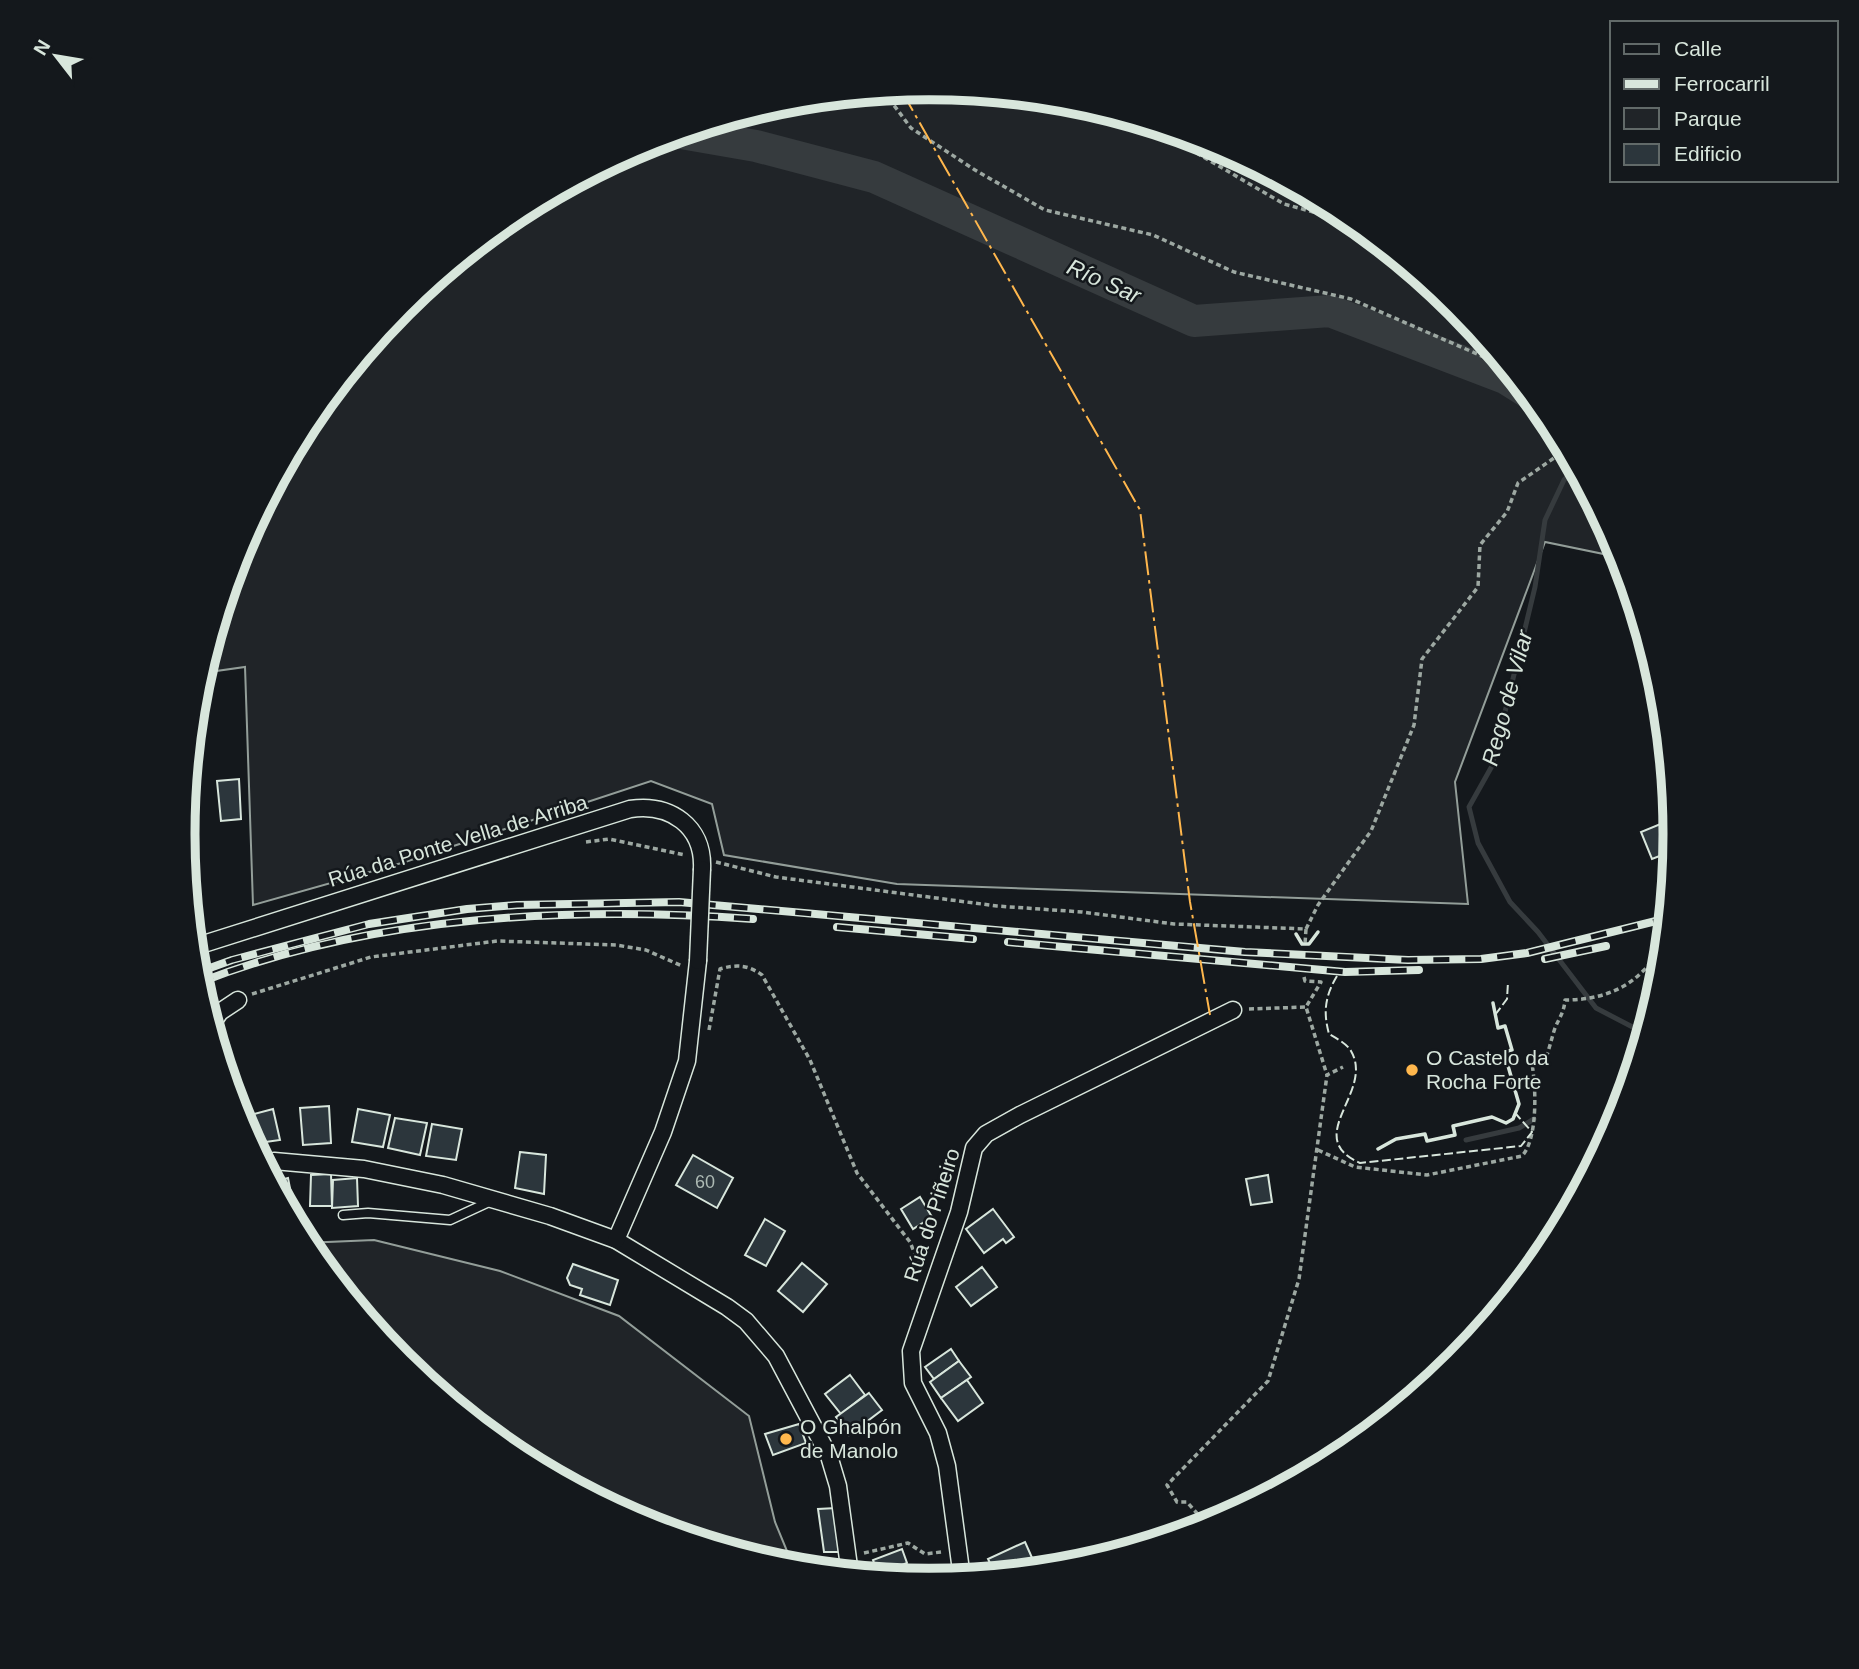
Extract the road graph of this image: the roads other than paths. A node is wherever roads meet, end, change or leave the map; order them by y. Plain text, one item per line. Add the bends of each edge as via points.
1 (203, 944) edge
2 (237, 1000) road end
3 (1233, 1010) road end
4 (218, 1015) edge
5 (272, 1161) edge
6 (493, 1199) junction
7 (343, 1215) dead end
8 (616, 1240) junction
9 (848, 1565) edge
10 (961, 1568) edge

1 - 8 street, Rúa da Ponte Vella de Arriba, bridge via 630,809 657,808 683,820 699,843 702,864 698,968 687,1061
2 - 4 street
3 - 10 street, Rúa do Piñeiro via 986,1134 974,1148 959,1212 911,1351 913,1383 938,1433 947,1466
5 - 6 street via 364,1169
6 - 7 lane via 450,1220
6 - 8 street
8 - 9 street via 727,1307 746,1321 776,1356 829,1456 838,1486

